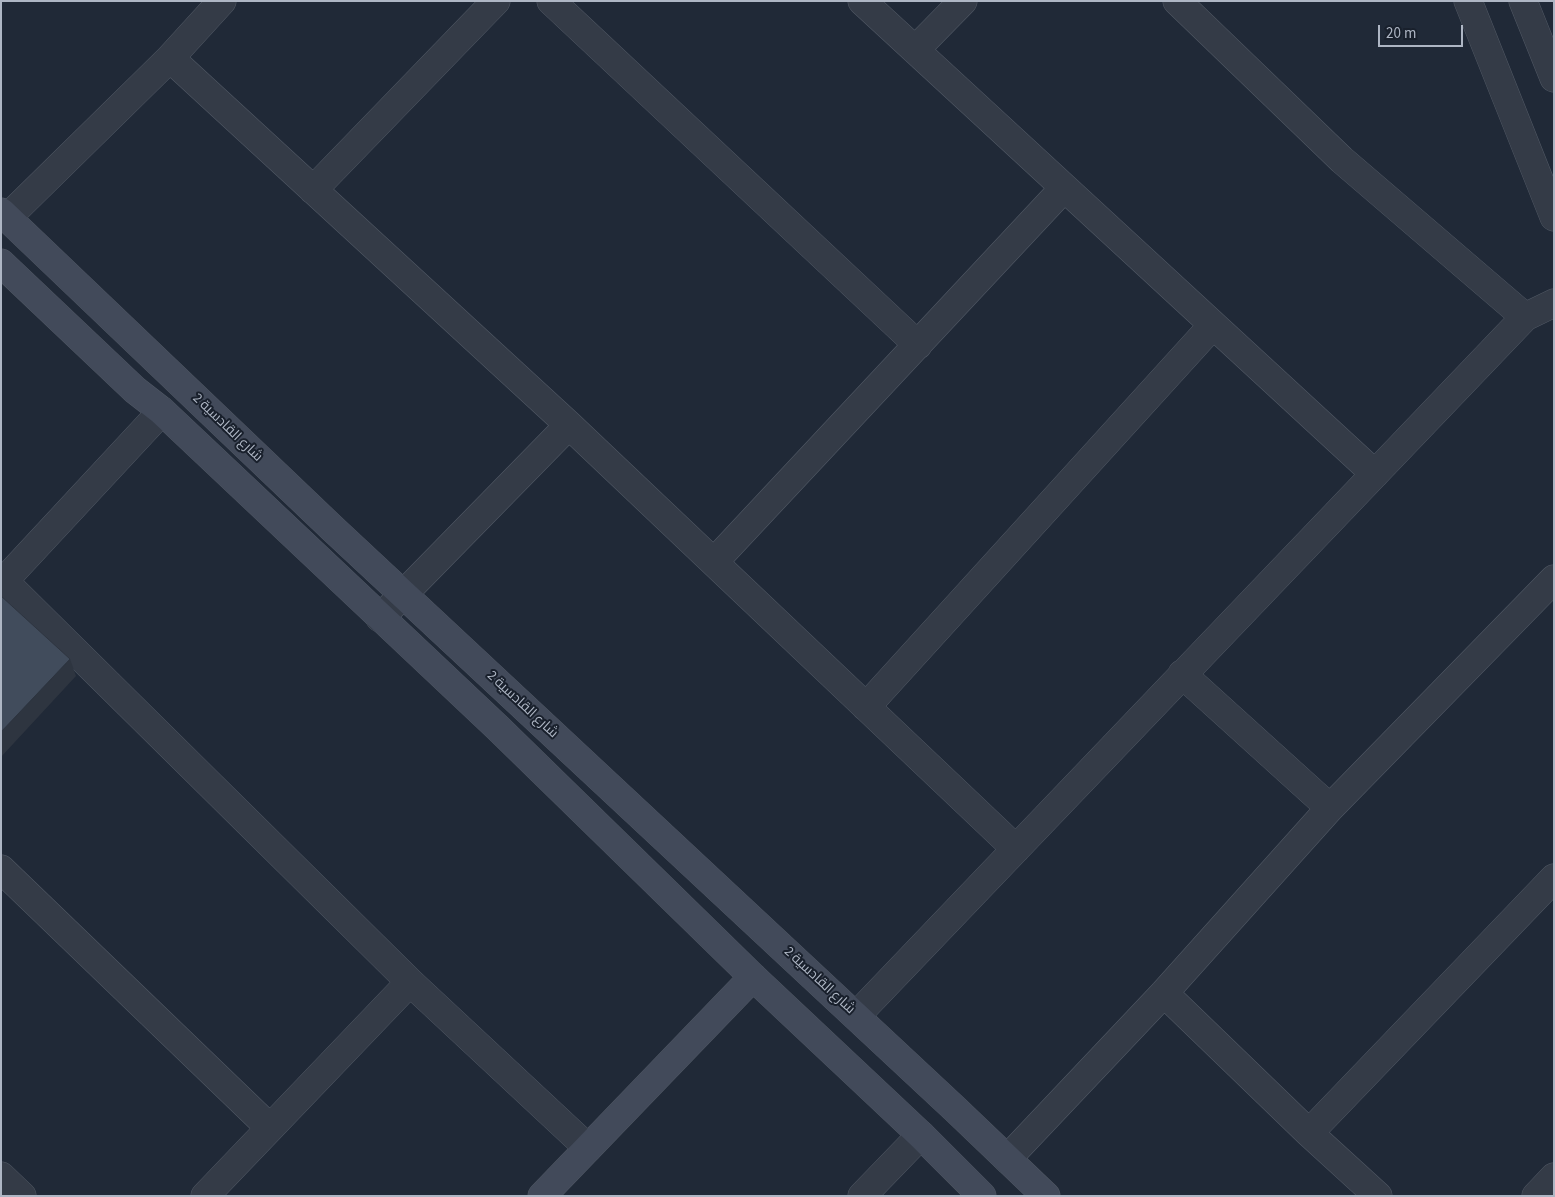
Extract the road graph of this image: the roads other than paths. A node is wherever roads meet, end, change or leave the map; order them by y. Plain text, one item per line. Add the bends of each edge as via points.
1 (222, 1) edge
2 (496, 1) edge
3 (551, 1) edge
4 (862, 1) edge
5 (963, 1) edge
6 (1177, 1) edge
7 (1468, 1) edge
8 (1523, 1) edge
9 (915, 50) junction
10 (170, 58) junction
11 (1554, 78) edge
12 (1064, 188) junction
13 (313, 190) junction
14 (4, 215) edge
15 (1554, 217) edge
16 (1, 263) edge
17 (1554, 303) edge
18 (1525, 317) junction
19 (1213, 325) junction
20 (918, 345) junction
21 (162, 411) junction
22 (570, 426) junction
23 (1375, 474) junction
24 (714, 562) junction
25 (1554, 579) edge
26 (2, 582) edge
27 (404, 595) junction
28 (380, 618) junction
29 (1182, 674) junction
30 (866, 707) junction
31 (1330, 808) junction
32 (1016, 849) junction
33 (1, 868) edge
34 (1554, 878) edge
35 (753, 977) junction
36 (410, 982) junction
37 (1164, 993) junction
38 (856, 1016) junction
39 (270, 1128) junction
40 (1309, 1133) junction
41 (921, 1135) junction
42 (588, 1148) junction
43 (1007, 1158) junction
44 (1, 1176) edge
45 (1554, 1177) edge
46 (22, 1196) edge
47 (205, 1196) edge
48 (542, 1196) edge
49 (862, 1196) edge
50 (982, 1196) edge
51 (1046, 1196) edge
52 (1378, 1196) edge
53 (1536, 1196) edge

1 - 10 street
2 - 13 street
3 - 20 street
4 - 9 street
5 - 9 street
6 - 18 street via 1342,160
7 - 15 street
8 - 11 street
9 - 12 street
10 - 13 street
10 - 14 street
12 - 19 street
12 - 20 street
13 - 22 street
14 - 27 street, شارع القادسية 2
16 - 21 street via 135,390
17 - 18 street
18 - 23 street
19 - 23 street
19 - 30 street
20 - 24 street
21 - 26 street
21 - 28 street
22 - 24 street
22 - 27 street
23 - 29 street
24 - 30 street
25 - 31 street
26 - 36 street
27 - 28 street
27 - 38 street, شارع القادسية 2
28 - 35 street via 498,728
29 - 31 street
29 - 32 street
30 - 32 street
31 - 37 street
32 - 38 street
33 - 39 street
34 - 40 street
35 - 41 street
35 - 42 street
36 - 39 street
36 - 42 street
37 - 40 street
37 - 43 street
38 - 43 street, شارع القادسية 2
39 - 47 street
40 - 52 street
41 - 49 street
41 - 50 street
42 - 48 street
43 - 51 street, شارع القادسية 2
44 - 46 street
45 - 53 street

